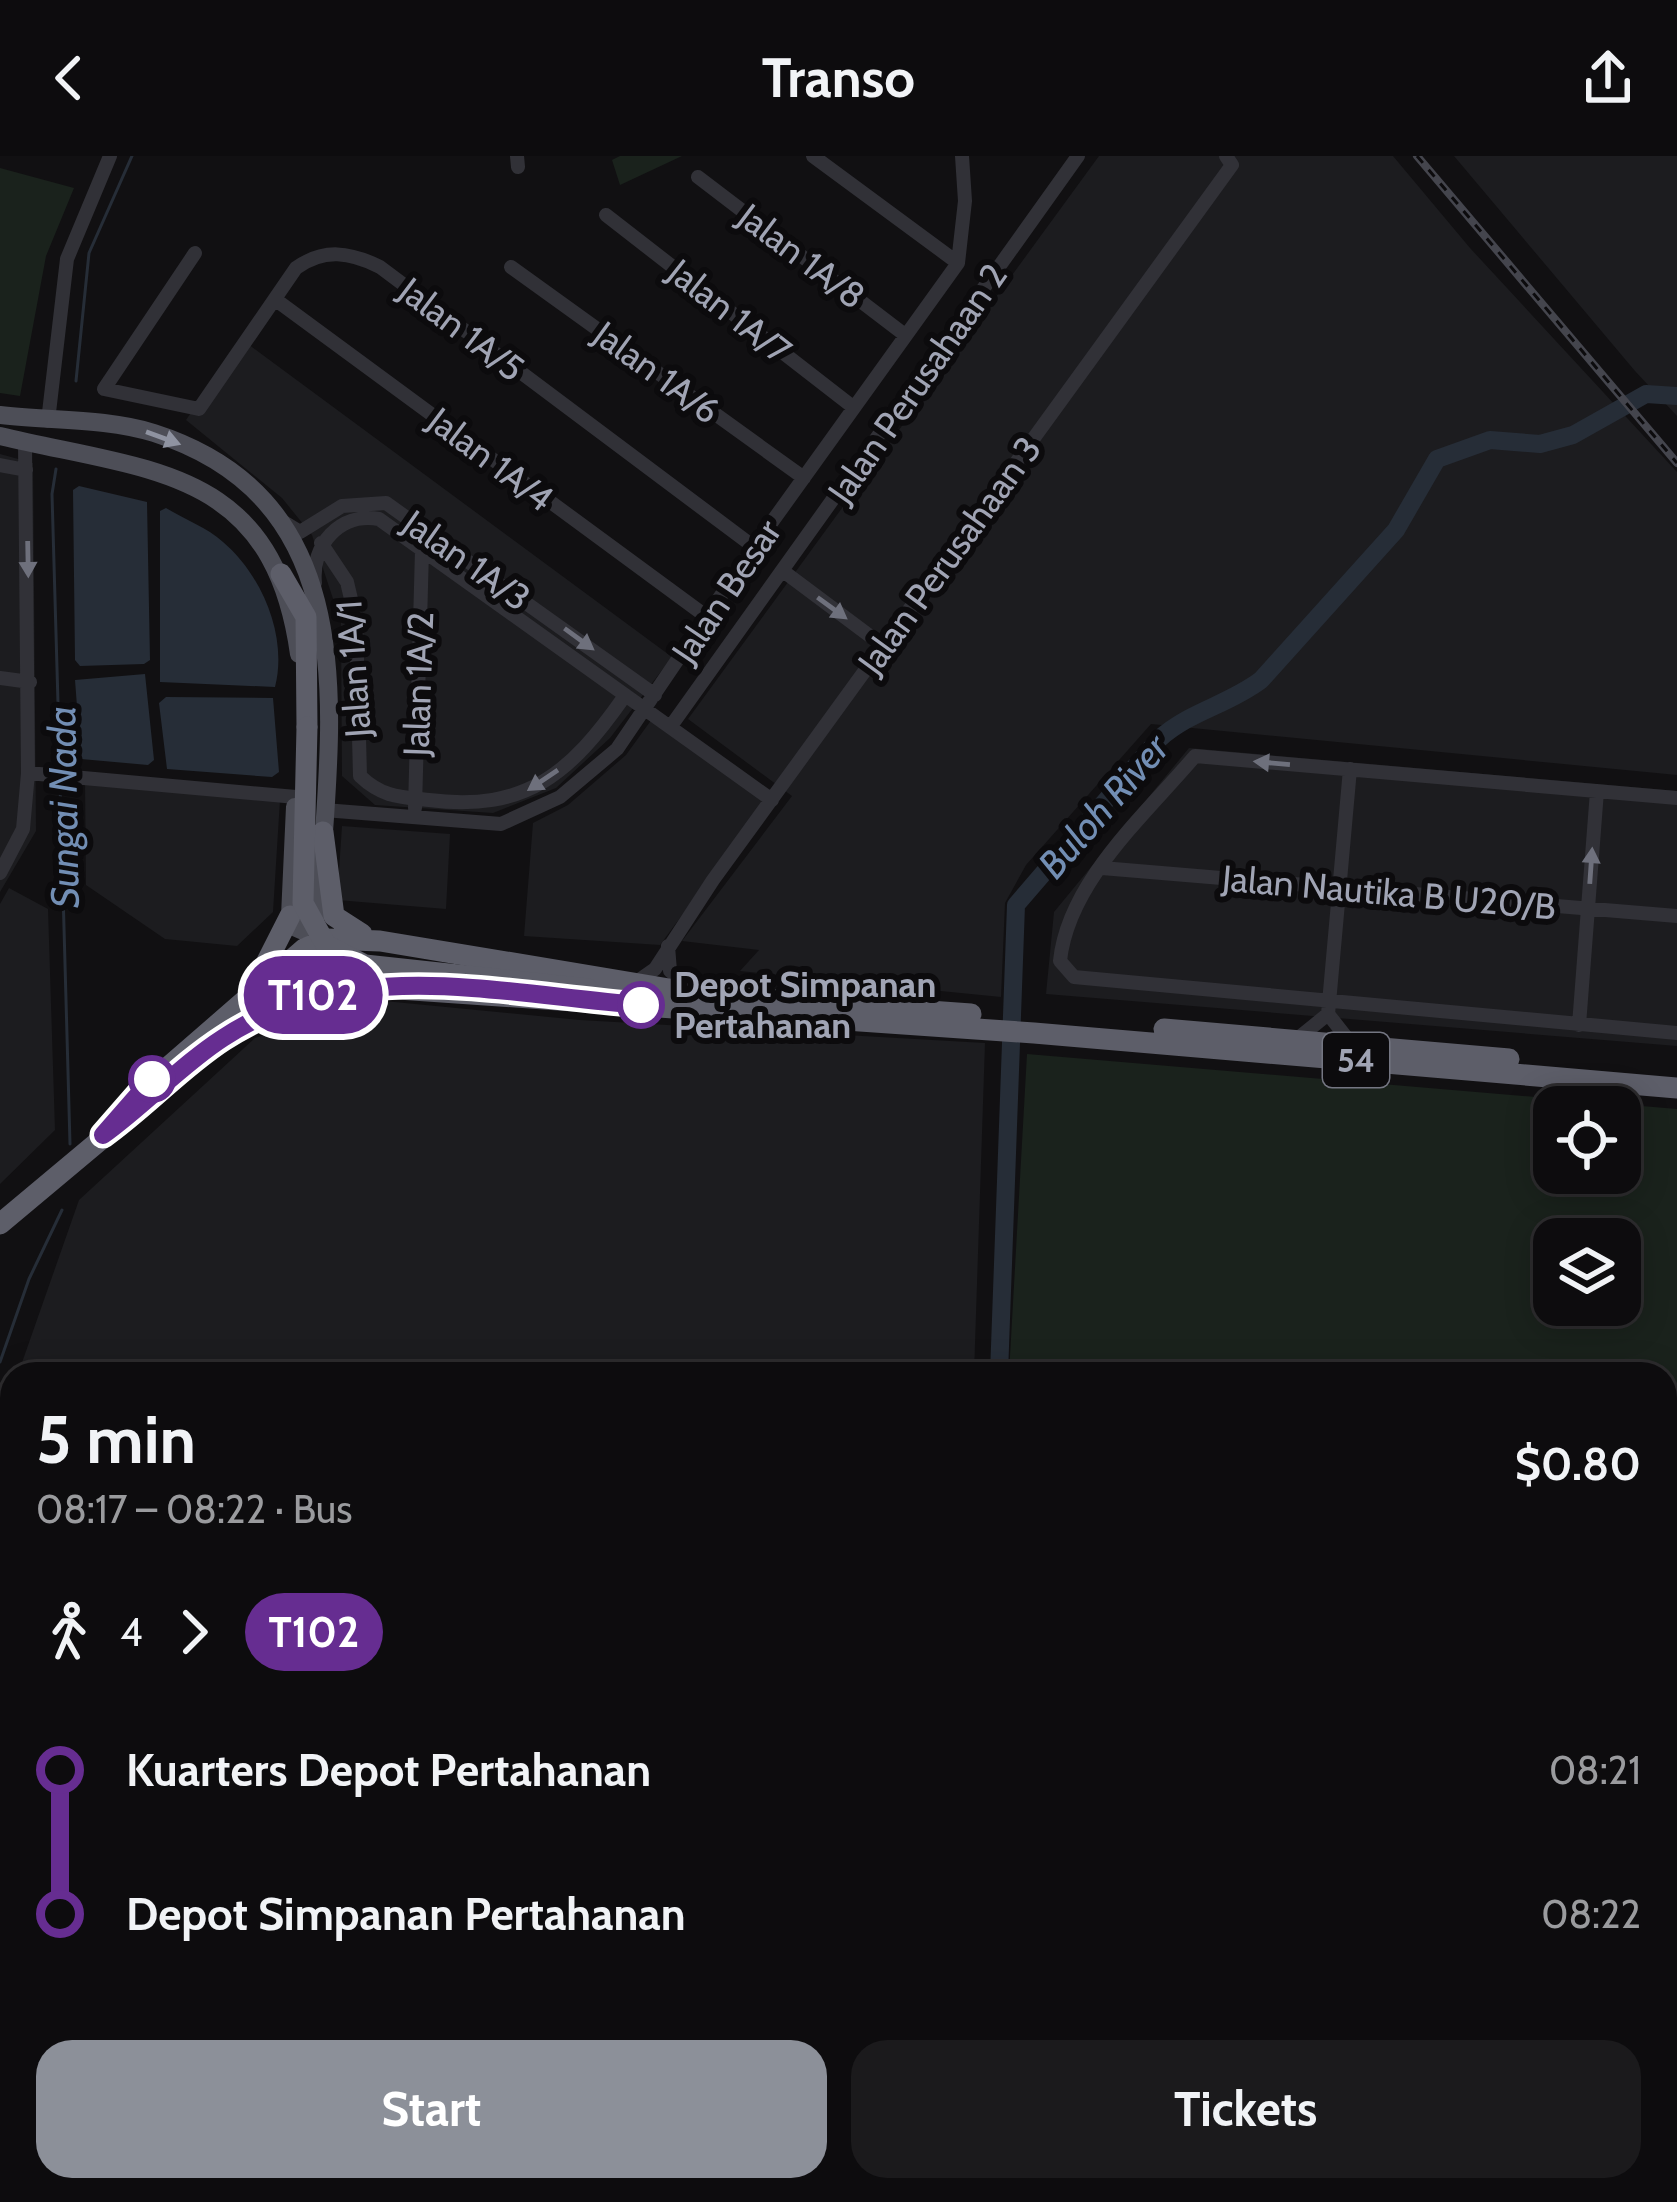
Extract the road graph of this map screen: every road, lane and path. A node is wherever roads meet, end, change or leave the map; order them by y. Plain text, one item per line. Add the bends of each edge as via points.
1 (110, 156) edge
2 (813, 156) edge
3 (962, 156) edge
4 (1078, 156) edge
5 (1229, 160) edge
6 (698, 177) dead end
7 (606, 215) dead end
8 (195, 253) dead end
9 (958, 263) junction
10 (511, 266) dead end
11 (276, 300) junction
12 (905, 335) junction
13 (52, 388) junction
14 (853, 407) junction
15 (6, 416) edge
16 (48, 421) junction
17 (89, 424) junction
18 (124, 426) junction
19 (0, 436) edge
20 (25, 442) junction
21 (106, 454) junction
22 (134, 463) junction
23 (0, 465) edge
24 (26, 470) junction
25 (804, 478) junction
26 (269, 510) junction
27 (329, 514) junction
28 (339, 527) junction
29 (321, 544) junction
30 (754, 547) junction
31 (422, 550) junction
32 (783, 571) junction
33 (281, 574) junction
34 (316, 588) junction
35 (707, 616) junction
36 (882, 645) junction
37 (0, 678) edge
38 (30, 682) junction
39 (655, 695) junction
40 (624, 697) junction
41 (644, 711) junction
42 (671, 725) junction
43 (1350, 769) junction
44 (28, 773) junction
45 (1597, 791) junction
46 (296, 797) junction
47 (1677, 798) edge
48 (415, 799) junction
49 (772, 800) junction
50 (414, 819) junction
51 (324, 821) junction
52 (1102, 868) junction
53 (0, 873) edge
54 (1340, 888) junction
55 (319, 904) junction
56 (1588, 909) junction
57 (290, 916) junction
58 (1677, 916) edge
59 (339, 938) junction
60 (380, 941) junction
61 (315, 942) junction
62 (668, 946) junction
63 (635, 983) junction
64 (386, 984) junction
65 (247, 999) junction
66 (697, 1002) junction
67 (1328, 1007) junction
68 (1579, 1025) junction
69 (1035, 1026) junction
70 (1677, 1033) edge
71 (221, 1039) junction
72 (1297, 1040) junction
73 (1353, 1044) junction
74 (1677, 1075) edge
75 (1677, 1088) edge
76 (103, 1135) junction
77 (0, 1224) edge

1 - 13 street via 67,259
2 - 9 street
3 - 9 street, Jalan Besar
4 - 32 street, Jalan Perusahaan 2
5 - 36 street, Jalan Perusahaan 3
6 - 12 street, Jalan 1A/8
7 - 14 street, Jalan 1A/7
8 - 11 street, Jalan 1A/5 via 104,389 199,410
9 - 12 street, Jalan Besar
10 - 25 street, Jalan 1A/6
11 - 30 street, Jalan 1A/5 via 313,256 357,256 380,267
11 - 35 street, Jalan 1A/4
12 - 14 street, Jalan Besar
13 - 15 street via 33,410
13 - 16 street
13 - 17 street via 59,404
14 - 25 street, Jalan Besar
15 - 16 main road
16 - 17 main road
16 - 21 main road via 70,442
17 - 18 main road
18 - 21 main road via 105,438
18 -> 26 main road via 204,456
19 - 20 main road
20 - 22 main road
20 - 24 street
21 - 22 main road
22 - 33 main road via 210,494 245,522
23 - 24 street
24 -> 38 street
25 - 30 street, Jalan Besar
26 - 27 street, Jalan 1A/3 via 300,532
26 - 34 main road
27 - 28 street
27 -> 39 street, Jalan 1A/3 via 354,502 386,503
28 - 29 street
28 - 31 street, Jalan 1A/3 via 379,519
29 - 34 street
29 - 48 street, Jalan 1A/1 via 346,581 356,620 360,776 380,795
30 - 35 street, Jalan Besar
31 - 40 street, Jalan 1A/3
31 - 48 street, Jalan 1A/2
32 -> 36 street
32 - 42 street, Jalan Perusahaan 2
33 - 46 main road via 299,658
33 - 66 highway, bridge via 306,617 303,902 326,945 365,965
34 - 51 main road via 328,644
35 - 39 street, Jalan Besar
36 - 49 street, Jalan Perusahaan 3
37 - 38 street
38 - 44 street
39 - 41 street, Jalan Besar
40 - 41 street, Jalan 1A/3
40 -> 48 street, Jalan 1A/1 via 596,737 521,795 491,805
41 - 42 street, Jalan 1A/3
41 - 50 street, Jalan Besar via 617,749 524,818
42 - 49 street, Jalan 1A/3
43 - 45 street
43 -> 52 street via 1195,756
43 - 54 street
44 - 46 street
44 - 53 street via 23,829
45 - 47 street
56 -> 45 street
46 - 57 main road
48 - 50 street, Jalan 1A/2
49 - 62 street, Jalan Perusahaan 3
50 - 51 street, Jalan Besar
51 - 55 main road
51 - 60 highway via 334,916
52 - 54 street, Jalan Nautika B U20/B
52 - 67 street via 1064,925 1060,961 1074,977
54 - 56 street, Jalan Nautika B U20/B
54 - 67 street
55 - 57 main road via 308,929 296,929
55 - 61 highway
56 - 58 street, Jalan Nautika B U20/B
56 - 68 street
57 - 65 highway
59 - 60 highway, 54
59 - 61 highway, 54
59 - 64 highway via 325,953 331,968
60 - 63 highway, 54
61 - 65 highway, 54
61 - 71 highway via 296,974
62 - 63 street, Jalan Perusahaan 3 via 656,969
62 - 66 street via 670,971
63 - 66 highway, 54
64 - 66 highway, 54
64 - 71 highway, 54 via 297,1000
65 - 76 highway, 54 via 152,1079
66 - 69 highway, 54
67 - 68 street
67 - 72 street
67 - 73 street
68 - 70 street
69 - 72 highway, 54
69 - 75 highway, 54
71 - 76 highway, 54
72 - 73 highway, 54
73 - 74 highway, 54
76 - 77 highway, 54

